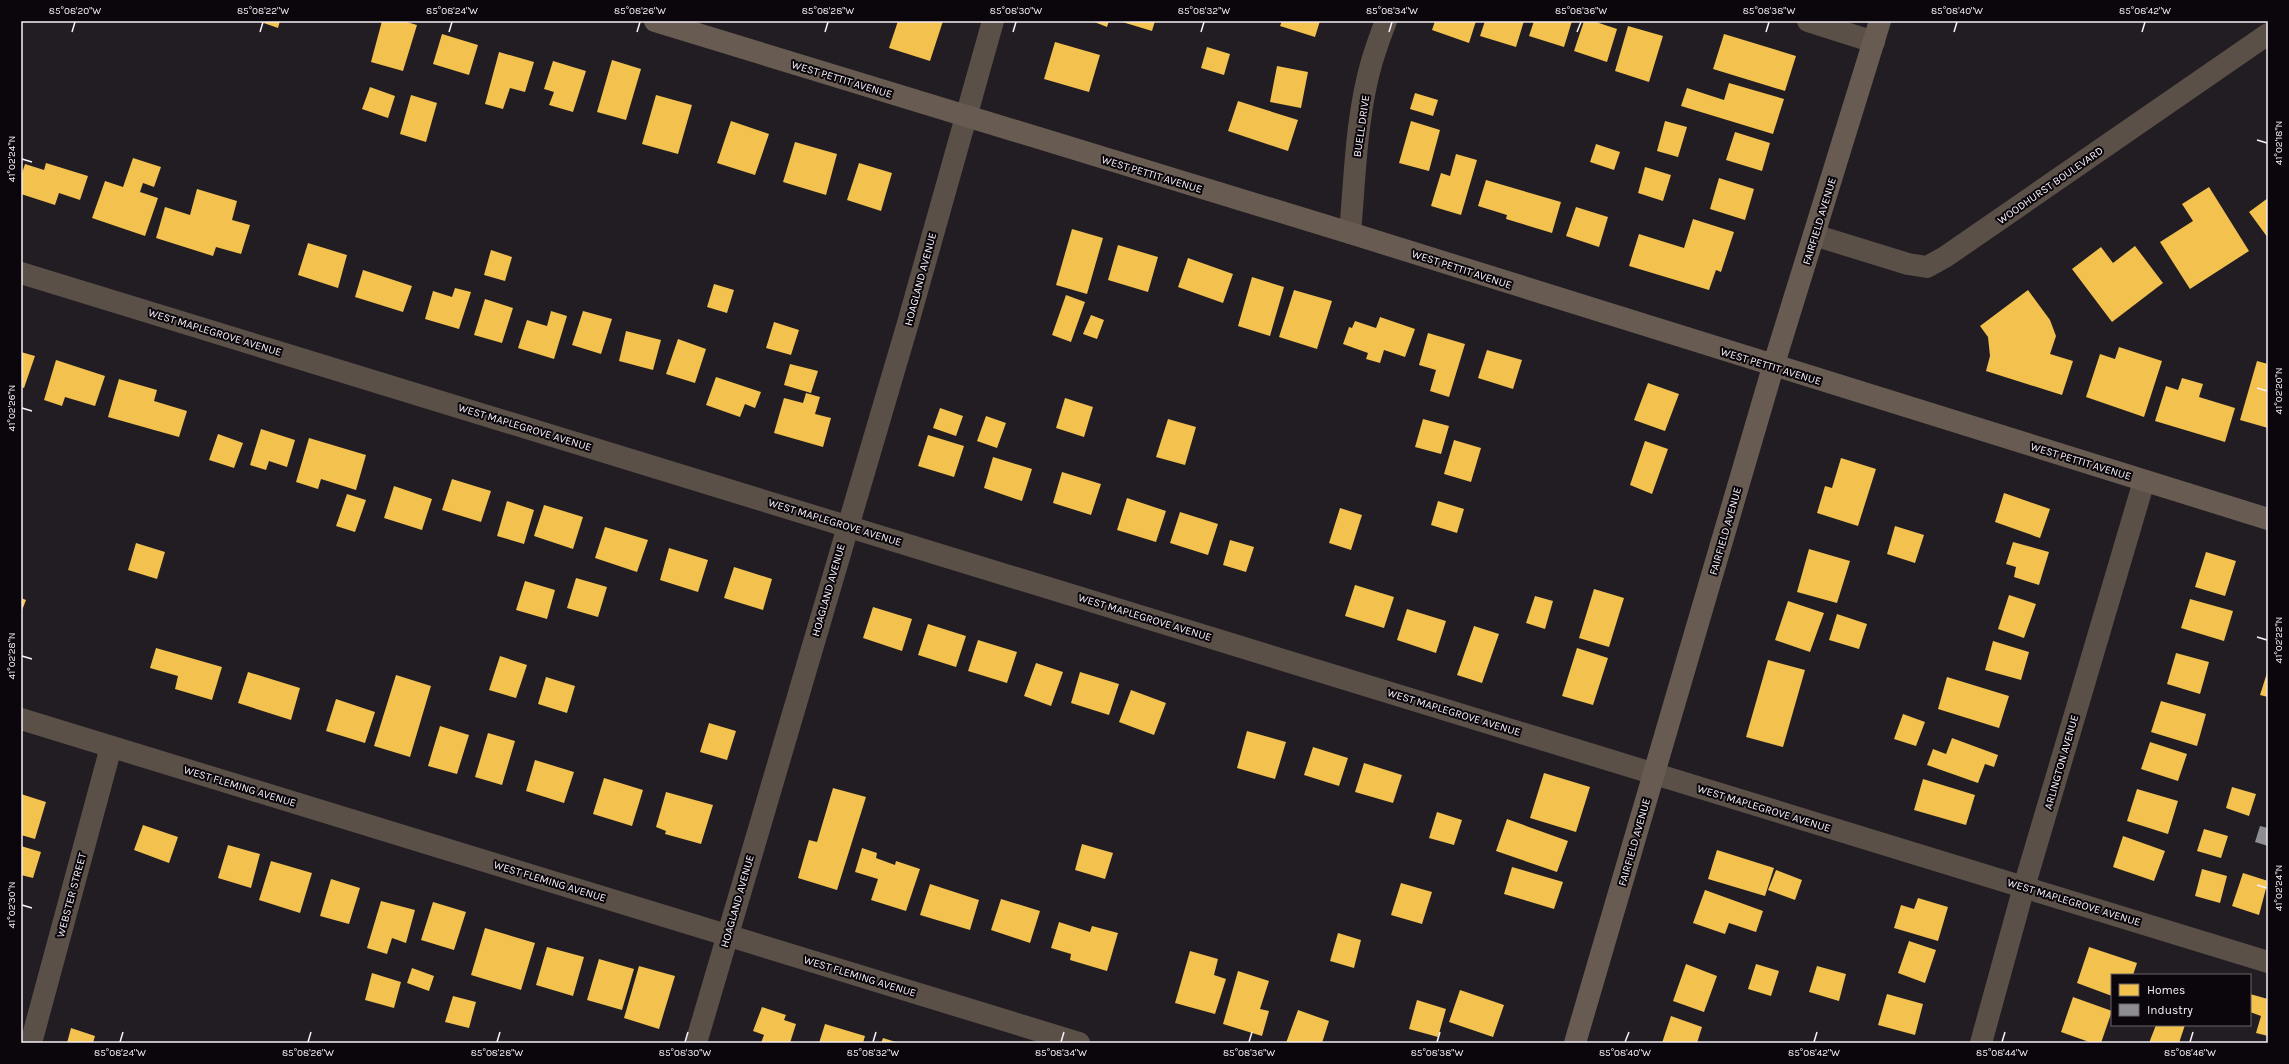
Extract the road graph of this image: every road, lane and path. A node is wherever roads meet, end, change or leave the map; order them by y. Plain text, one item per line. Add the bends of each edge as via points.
1 (655, 21) edge
2 (992, 21) edge
3 (1386, 21) edge
4 (1808, 21) edge
5 (1880, 21) edge
6 (2268, 34) edge
7 (1874, 42) junction
8 (964, 117) junction
9 (1350, 233) junction
10 (1814, 236) junction
11 (21, 273) edge
12 (1773, 367) junction
13 (2144, 481) junction
14 (2268, 519) edge
15 (847, 526) junction
16 (21, 719) edge
17 (111, 747) junction
18 (1653, 774) junction
19 (2024, 888) junction
20 (727, 935) junction
21 (2268, 962) edge
22 (31, 1043) edge
23 (696, 1043) edge
24 (1079, 1043) edge
25 (1575, 1043) edge
26 (1981, 1043) edge

1 - 8 street, WEST PETTIT AVENUE
2 - 8 street, HOAGLAND AVENUE
3 - 9 street, BUELL DRIVE via 1367,85 1358,144
4 - 7 street
5 - 7 street, FAIRFIELD AVENUE
6 - 10 street, WOODHURST BOULEVARD via 1945,258 1927,267 1908,264
7 - 10 street, FAIRFIELD AVENUE
8 - 9 street, WEST PETTIT AVENUE
8 - 15 street, HOAGLAND AVENUE via 908,323
9 - 12 street, WEST PETTIT AVENUE
10 - 12 street, FAIRFIELD AVENUE
11 - 15 street, WEST MAPLEGROVE AVENUE
12 - 13 street, WEST PETTIT AVENUE
12 - 18 street, FAIRFIELD AVENUE
13 - 14 street, WEST PETTIT AVENUE
13 - 19 street, ARLINGTON AVENUE
15 - 18 street, WEST MAPLEGROVE AVENUE
15 - 20 street, HOAGLAND AVENUE
16 - 17 street, WEST FLEMING AVENUE
17 - 20 street, WEST FLEMING AVENUE
17 - 22 street, WEBSTER STREET
18 - 19 street, WEST MAPLEGROVE AVENUE
18 - 25 street, FAIRFIELD AVENUE
19 - 21 street, WEST MAPLEGROVE AVENUE
19 - 26 street, ARLINGTON AVENUE
20 - 23 street, HOAGLAND AVENUE
20 - 24 street, WEST FLEMING AVENUE

